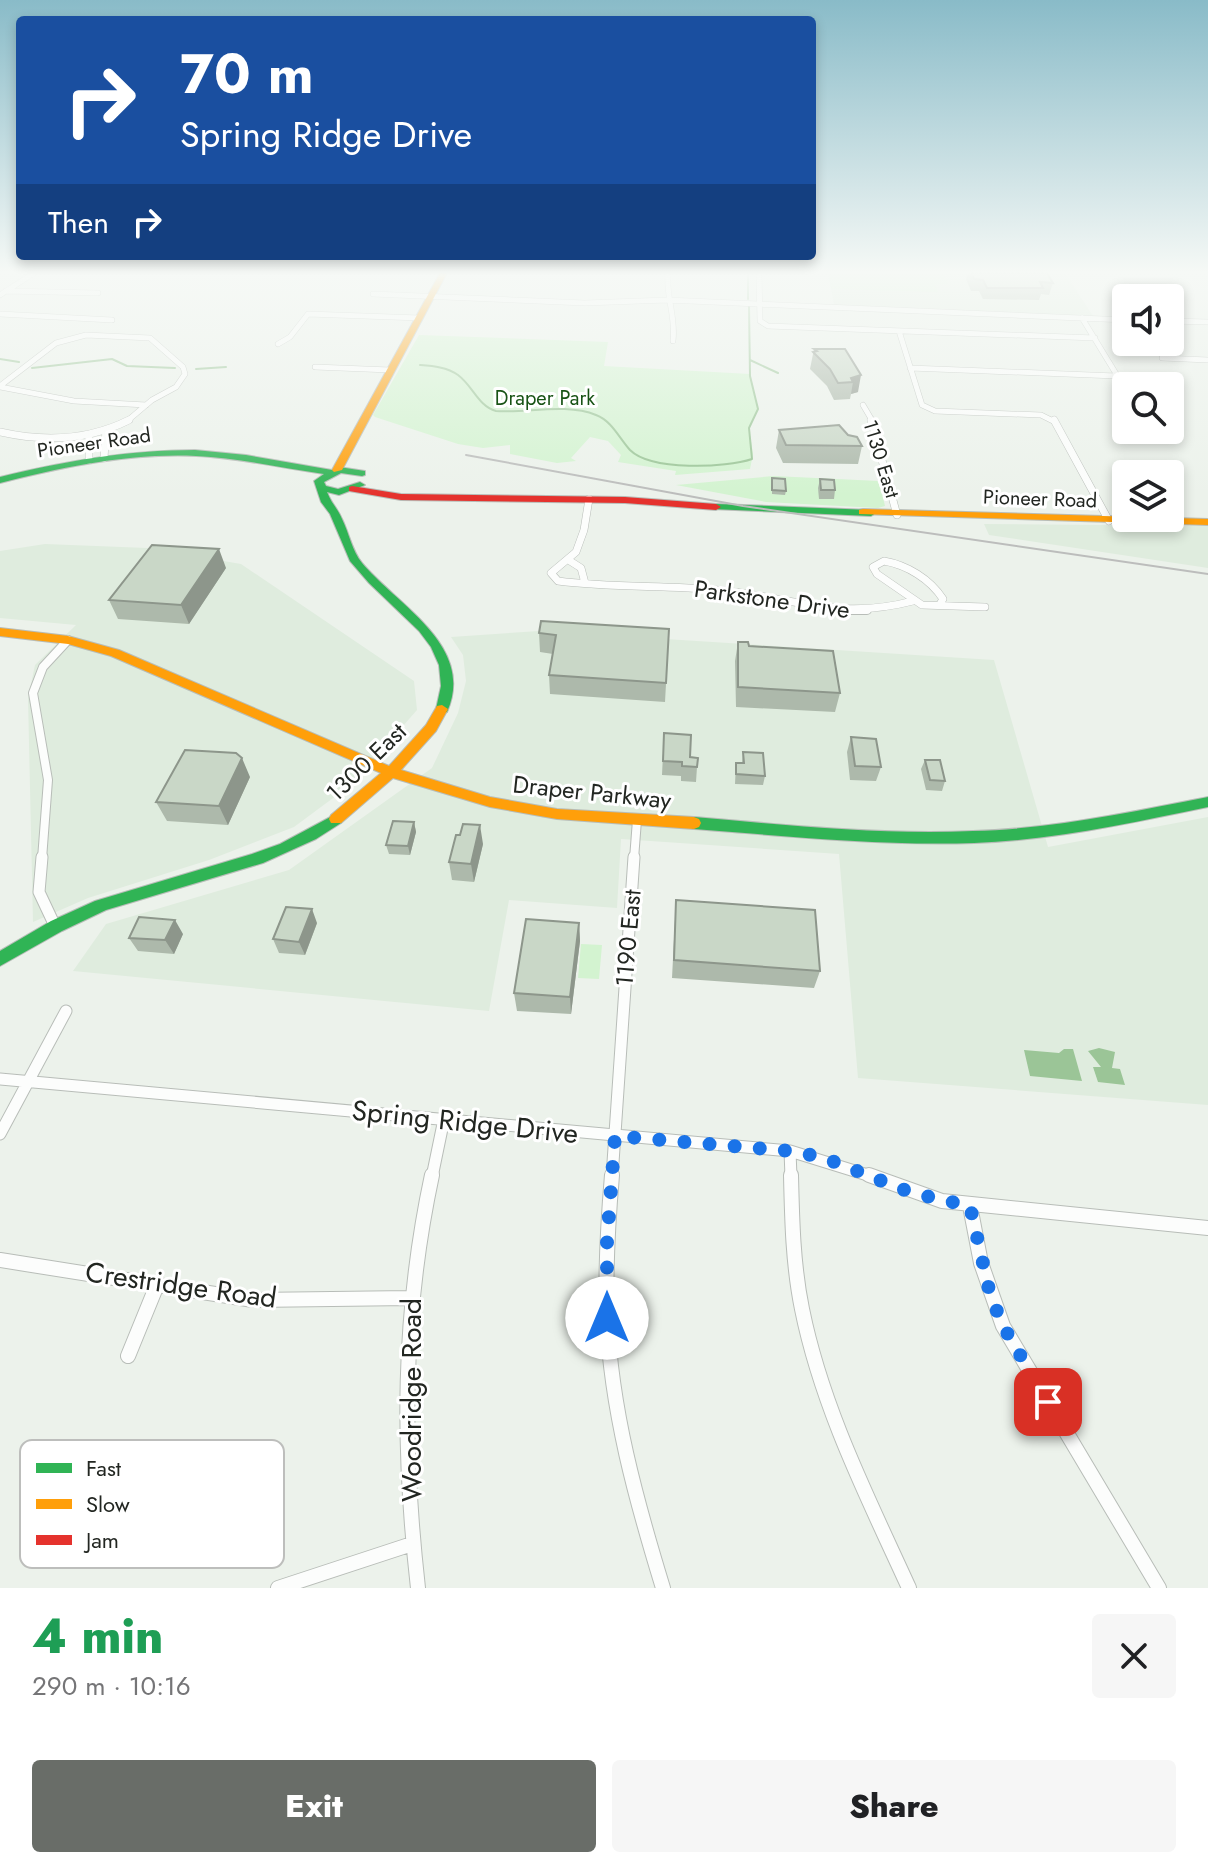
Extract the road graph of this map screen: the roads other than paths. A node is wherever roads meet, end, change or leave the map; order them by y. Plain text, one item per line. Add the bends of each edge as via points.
1 (55, 347) edge
2 (162, 347) edge
3 (403, 347) edge
4 (904, 347) edge
5 (1099, 347) edge
6 (1162, 358) dead end
7 (1208, 360) edge
8 (315, 367) dead end
9 (910, 368) junction
10 (390, 370) junction
11 (1113, 372) edge
12 (1112, 376) edge
13 (0, 387) edge
14 (146, 405) junction
15 (863, 405) dead end
16 (106, 430) junction
17 (0, 432) edge
18 (89, 434) junction
19 (350, 443) junction
20 (104, 458) junction
21 (89, 460) junction
22 (364, 476) junction
23 (327, 478) junction
24 (0, 480) edge
25 (351, 490) junction
26 (411, 496) junction
27 (589, 499) junction
28 (335, 513) junction
29 (897, 515) junction
30 (1109, 521) junction
31 (1208, 522) edge
32 (570, 561) junction
33 (585, 583) junction
34 (913, 601) junction
35 (940, 604) junction
36 (985, 607) dead end
37 (0, 632) edge
38 (68, 640) junction
39 (391, 772) junction
40 (1208, 802) edge
41 (637, 820) junction
42 (55, 926) junction
43 (0, 959) edge
44 (66, 1011) dead end
45 (0, 1079) edge
46 (28, 1081) junction
47 (444, 1119) junction
48 (0, 1134) edge
49 (615, 1136) junction
50 (790, 1151) junction
51 (970, 1206) junction
52 (1208, 1228) edge
53 (0, 1260) edge
54 (157, 1285) junction
55 (410, 1298) junction
56 (128, 1356) dead end
57 (412, 1544) junction
58 (278, 1588) edge
59 (418, 1588) edge
60 (663, 1588) edge
61 (909, 1588) edge
62 (1159, 1588) edge

1 - 13 street
2 - 14 street via 185,374 180,384
3 - 10 main road
4 - 9 street
5 - 11 street
6 - 7 street
8 - 10 street
9 - 12 street
9 - 30 street via 927,408 1052,417
10 - 19 main road
13 - 14 street via 74,401
14 - 16 street
15 - 29 street, 1130 East via 875,426
16 - 18 street
16 - 20 street
17 - 18 street via 44,437
18 - 21 street
19 - 22 main road
19 - 23 main road
20 - 21 main road, Pioneer Road
20 - 23 main road, Pioneer Road via 198,453
21 - 24 main road, Pioneer Road
22 - 23 main road, Pioneer Road
22 - 25 main road
22 - 26 main road, Pioneer Road via 381,489
23 - 25 main road, Pioneer Road via 330,491
23 - 28 main road, 1300 East via 327,504
25 - 26 main road, Pioneer Road
25 - 28 main road via 337,503
26 - 27 main road, Pioneer Road
27 - 29 main road, Pioneer Road
27 - 32 street via 581,540
28 - 39 main road, 1300 East via 357,564 442,651 450,675 445,708
29 - 30 main road, Pioneer Road
30 - 31 main road, Pioneer Road
32 - 33 street via 581,568
32 - 33 street, Parkstone Drive via 555,567 551,576
33 - 34 street, Parkstone Drive via 723,590 842,612
34 - 35 street, Parkstone Drive
34 - 35 street via 877,574 875,564 901,565 939,592
35 - 36 street, Parkstone Drive
37 - 38 main road, Draper Parkway
38 - 39 main road, Draper Parkway via 142,664
38 - 42 street via 43,667 33,693 48,780 39,892
39 - 41 main road, Draper Parkway via 518,809
39 - 42 main road, 1300 East via 346,814 293,846 115,901
40 - 41 main road, Draper Parkway via 1080,828 976,837 910,838
41 - 49 street, 1190 East
42 - 43 main road, 1300 East
44 - 46 street
45 - 46 street, Spring Ridge Drive
46 - 47 street, Spring Ridge Drive
46 - 48 street
47 - 49 street, Spring Ridge Drive
47 - 55 street, Woodridge Road
49 - 50 street, Spring Ridge Drive
49 - 60 street, 1190 East via 607,1318 616,1402
50 - 51 street, Spring Ridge Drive via 844,1165 912,1193
50 - 61 street via 796,1264 813,1354 847,1451
51 - 52 street, Spring Ridge Drive
51 - 62 street via 981,1263 1003,1326
53 - 54 street, Crestridge Road
54 - 55 street, Crestridge Road via 253,1300
54 - 56 street
55 - 57 street, Woodridge Road via 406,1376
57 - 58 street
57 - 59 street, Woodridge Road

